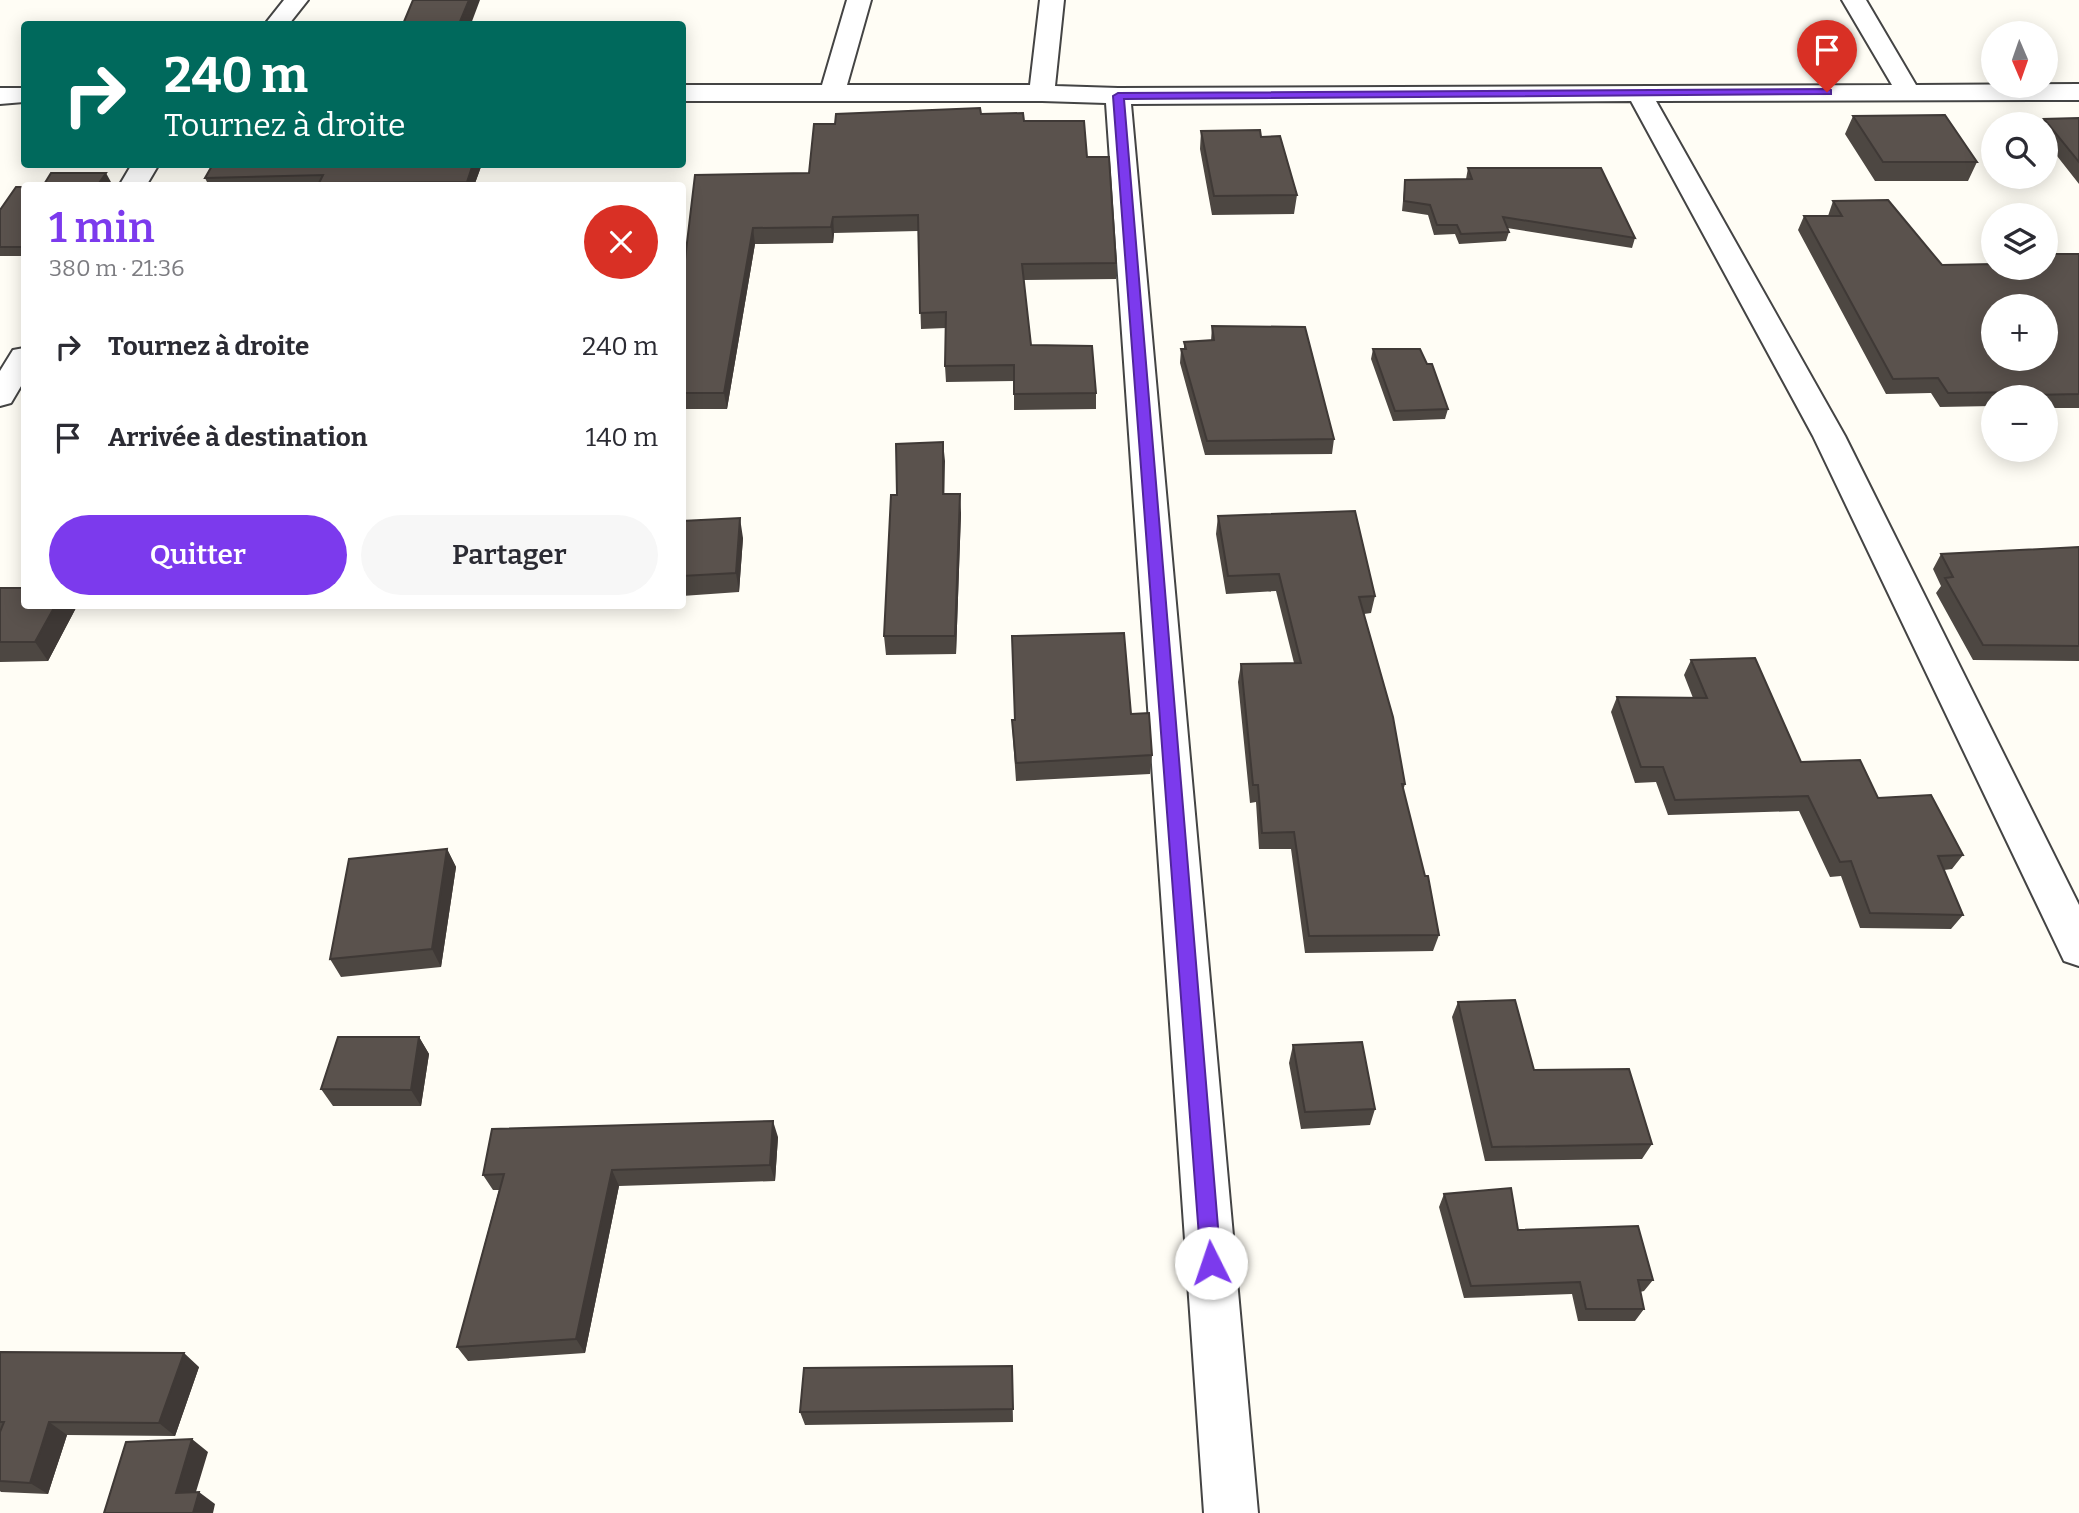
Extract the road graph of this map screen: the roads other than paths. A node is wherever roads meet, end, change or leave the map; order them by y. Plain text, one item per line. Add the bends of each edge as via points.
1 (296, 0) edge
2 (859, 0) edge
3 (1052, 0) edge
4 (1854, 0) edge
5 (279, 21) edge
6 (1638, 92) junction
7 (1908, 92) junction
8 (2079, 92) edge
9 (686, 93) edge
10 (832, 93) junction
11 (1042, 93) junction
12 (21, 95) edge
13 (0, 96) edge
14 (1118, 96) junction
15 (21, 362) edge
16 (0, 396) edge
17 (2079, 948) edge
18 (1231, 1513) edge

1 - 5 street
2 - 10 street
3 - 11 street
4 - 7 street
6 - 7 street
6 - 14 street
6 - 17 street via 1829,436
7 - 8 street
9 - 10 street
10 - 11 street
11 - 14 street
12 - 13 street
14 - 18 street
15 - 16 street

